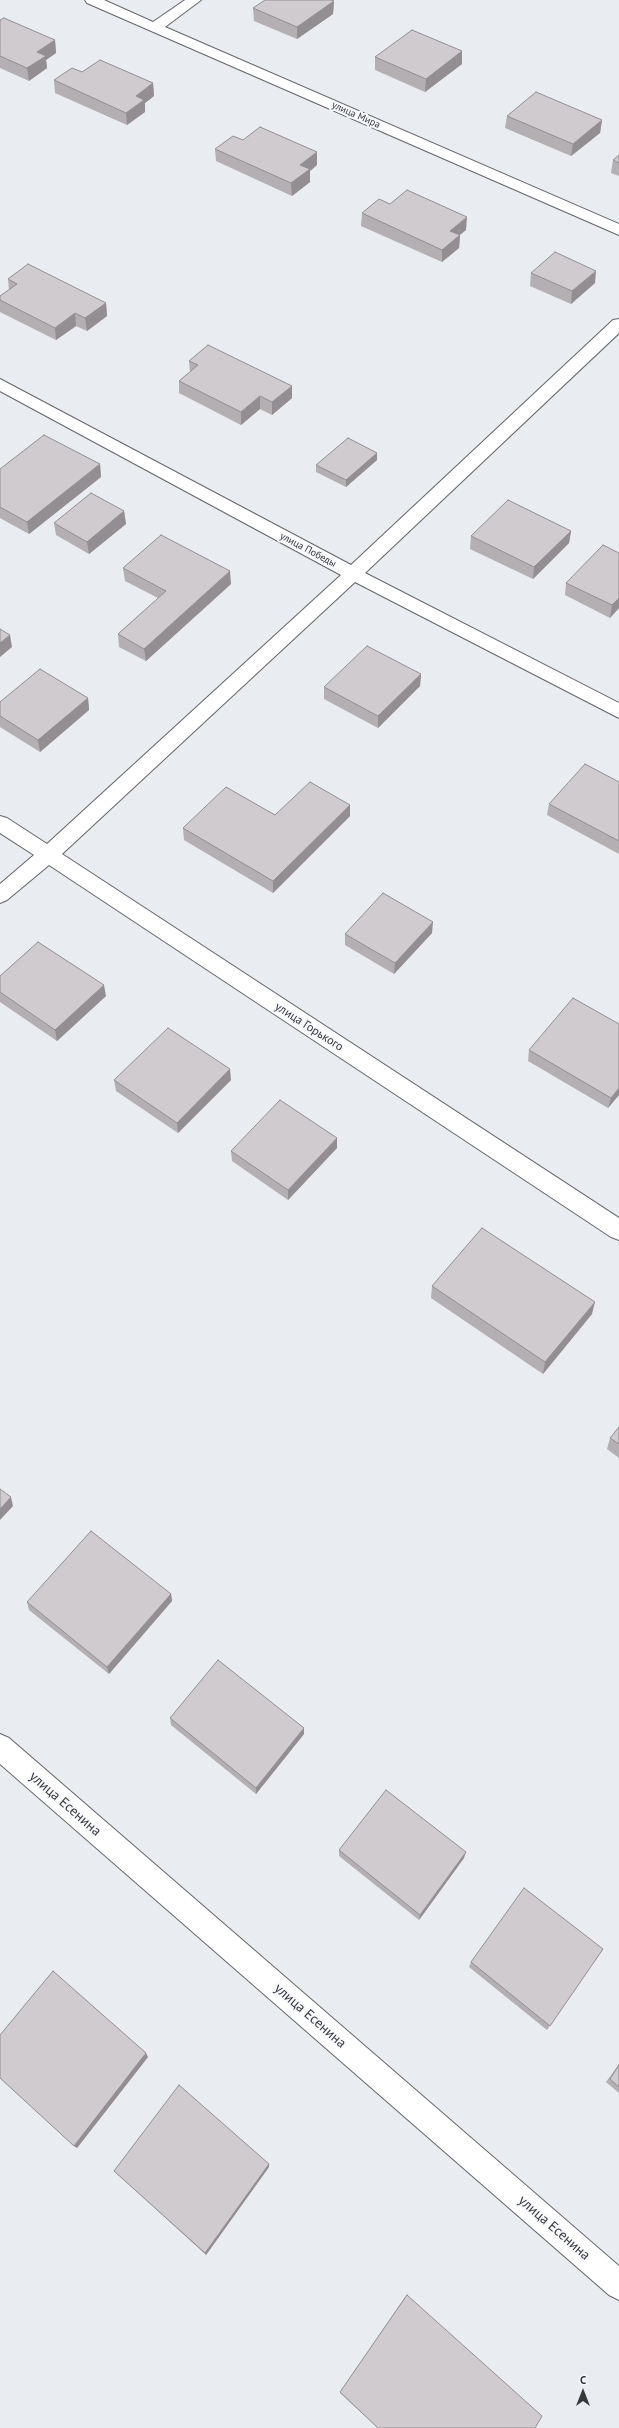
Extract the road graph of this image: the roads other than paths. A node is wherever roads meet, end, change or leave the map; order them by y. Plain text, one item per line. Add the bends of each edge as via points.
1 (92, 0) edge
2 (194, 0) edge
3 (155, 27) junction
4 (619, 230) edge
5 (619, 324) edge
6 (0, 384) edge
7 (354, 574) junction
8 (619, 710) edge
9 (0, 823) edge
10 (48, 855) junction
11 (0, 895) edge
12 (619, 1230) edge
13 (0, 1748) edge
14 (619, 2285) edge

1 - 3 street, улица Мира
2 - 3 street
3 - 4 street, улица Мира
5 - 7 street
6 - 7 street, улица Победы
7 - 8 street, улица Победы
7 - 10 street
9 - 10 street, улица Горького
10 - 11 street
10 - 12 street, улица Горького
13 - 14 street, улица Есенина

